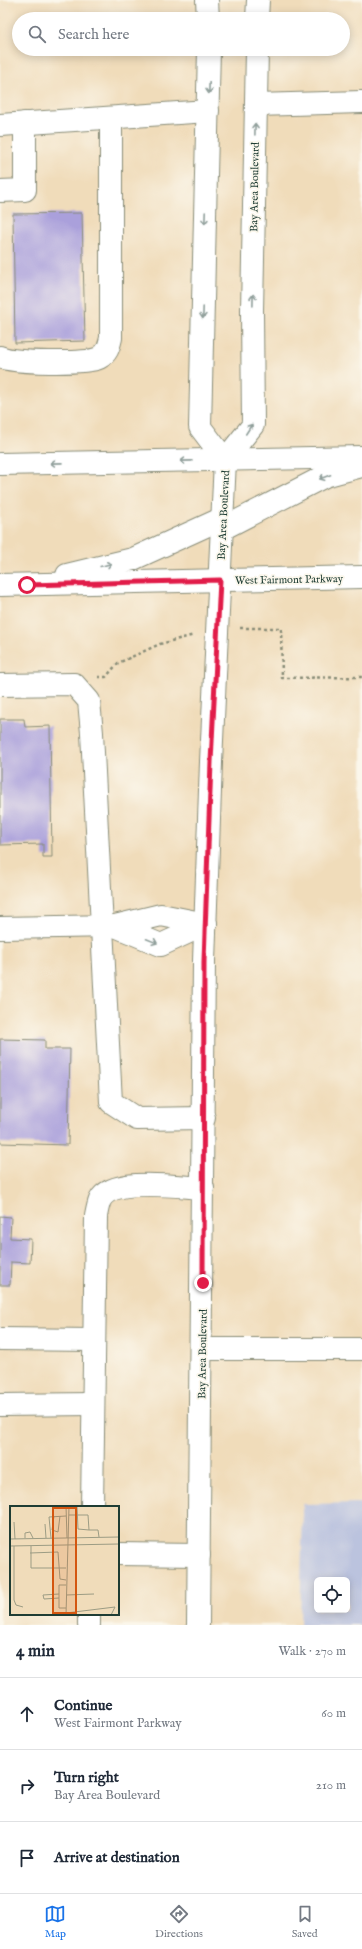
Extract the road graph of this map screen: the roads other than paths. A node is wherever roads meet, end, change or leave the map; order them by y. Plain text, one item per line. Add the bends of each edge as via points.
1 (207, 0) edge
2 (258, 0) edge
3 (208, 12) edge
4 (257, 12) edge
5 (209, 56) edge
6 (257, 56) edge
7 (362, 102) edge
8 (256, 105) junction
9 (208, 111) junction
10 (111, 118) junction
11 (25, 123) junction
12 (0, 125) edge
13 (0, 191) edge
14 (0, 357) edge
15 (362, 457) edge
16 (225, 460) junction
17 (0, 464) edge
18 (362, 466) edge
19 (222, 524) junction
20 (362, 577) edge
21 (220, 580) junction
22 (0, 585) edge
23 (27, 585) junction
24 (0, 685) edge
25 (206, 924) junction
26 (109, 926) junction
27 (0, 928) edge
28 (204, 1118) junction
29 (203, 1188) junction
30 (0, 1338) edge
31 (94, 1340) junction
32 (202, 1349) junction
33 (362, 1349) edge
34 (0, 1404) edge
35 (93, 1404) junction
36 (92, 1506) edge
37 (119, 1554) edge
38 (199, 1555) junction
39 (89, 1615) edge
40 (88, 1625) edge
41 (198, 1625) edge

1 - 3 main road
2 - 4 main road
5 -> 9 main road, Bay Area Boulevard
6 - 8 main road, Bay Area Boulevard
7 - 8 main road
16 -> 8 main road, Bay Area Boulevard via 253,425 252,311
9 - 10 main road
9 -> 16 main road, Bay Area Boulevard via 200,427
10 - 11 main road
10 - 14 main road via 111,338 108,350 98,358 81,361 14,361
11 - 12 main road
11 - 13 main road via 25,190
15 - 16 main road
16 -> 17 main road
16 - 19 main road, Bay Area Boulevard
18 -> 19 main road via 325,476
19 - 21 main road, Bay Area Boulevard
23 -> 19 main road via 133,559
20 - 21 main road, West Fairmont Parkway
21 - 23 main road, West Fairmont Parkway
21 - 25 main road, Bay Area Boulevard
22 - 23 main road, West Fairmont Parkway
24 - 26 main road via 74,684 89,701
25 - 26 main road via 161,915
26 -> 25 main road via 161,945
25 - 28 main road, Bay Area Boulevard
26 - 27 main road
26 - 28 main road via 111,1102 137,1119
28 - 29 main road, Bay Area Boulevard
29 - 31 main road via 119,1186 100,1200 96,1216
29 - 32 main road, Bay Area Boulevard
30 - 31 main road
31 - 35 main road
32 - 33 main road
32 - 38 main road, Bay Area Boulevard
34 - 35 main road
35 - 36 main road
37 - 38 main road
38 - 41 main road, Bay Area Boulevard
39 - 40 main road

